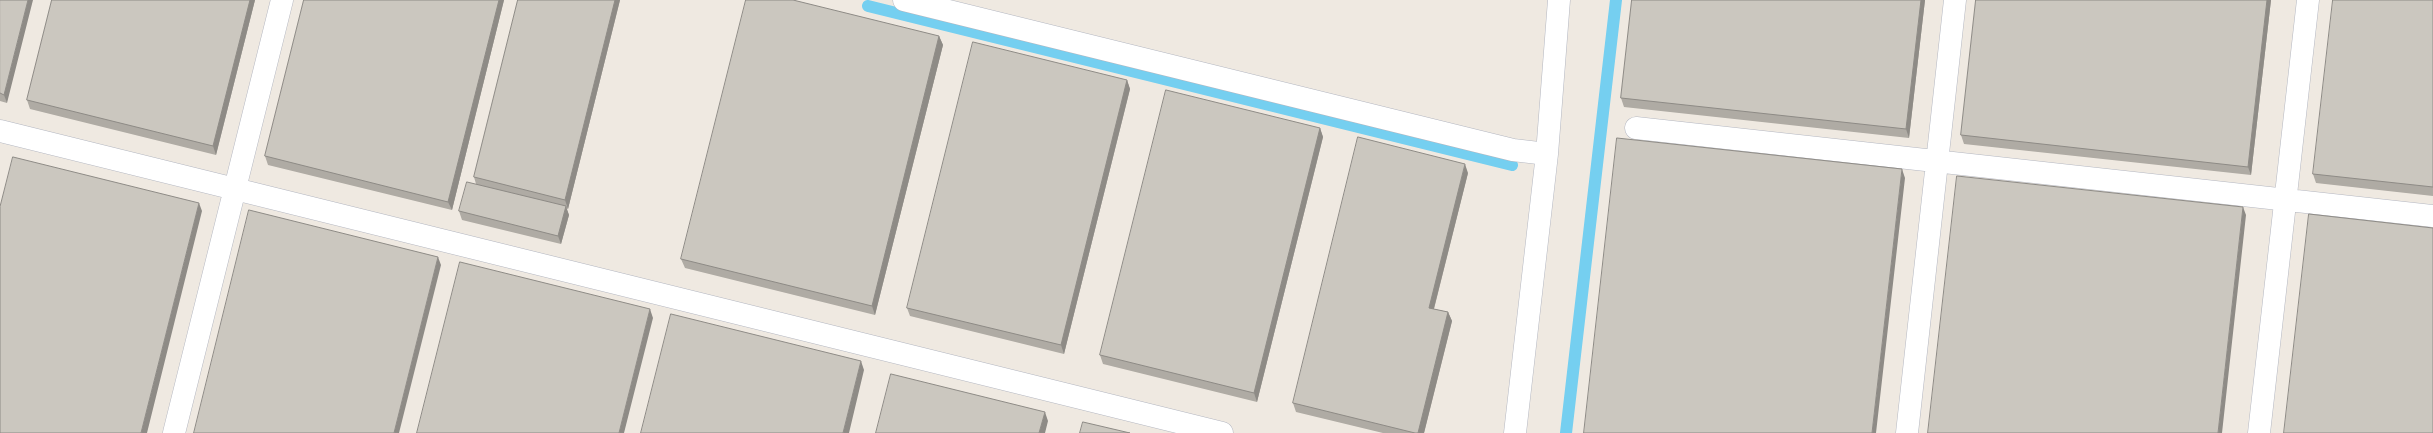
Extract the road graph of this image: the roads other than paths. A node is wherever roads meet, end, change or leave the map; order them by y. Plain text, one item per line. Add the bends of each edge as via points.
1 (282, 0) edge
2 (904, 0) edge
3 (1559, 0) edge
4 (1955, 0) edge
5 (2308, 0) edge
6 (1636, 128) dead end
7 (0, 131) edge
8 (1547, 154) junction
9 (1937, 161) junction
10 (235, 190) junction
11 (2285, 200) junction
12 (2433, 216) edge
13 (174, 433) edge
14 (1222, 433) edge
15 (1515, 433) edge
16 (1907, 433) edge
17 (2259, 433) edge

1 - 10 street
2 - 8 street via 1513,150
3 - 8 street
4 - 9 street
5 - 11 street
6 - 9 street
7 - 10 street
8 - 15 street
9 - 11 street
9 - 16 street
10 - 13 street
10 - 14 street
11 - 12 street
11 - 17 street

